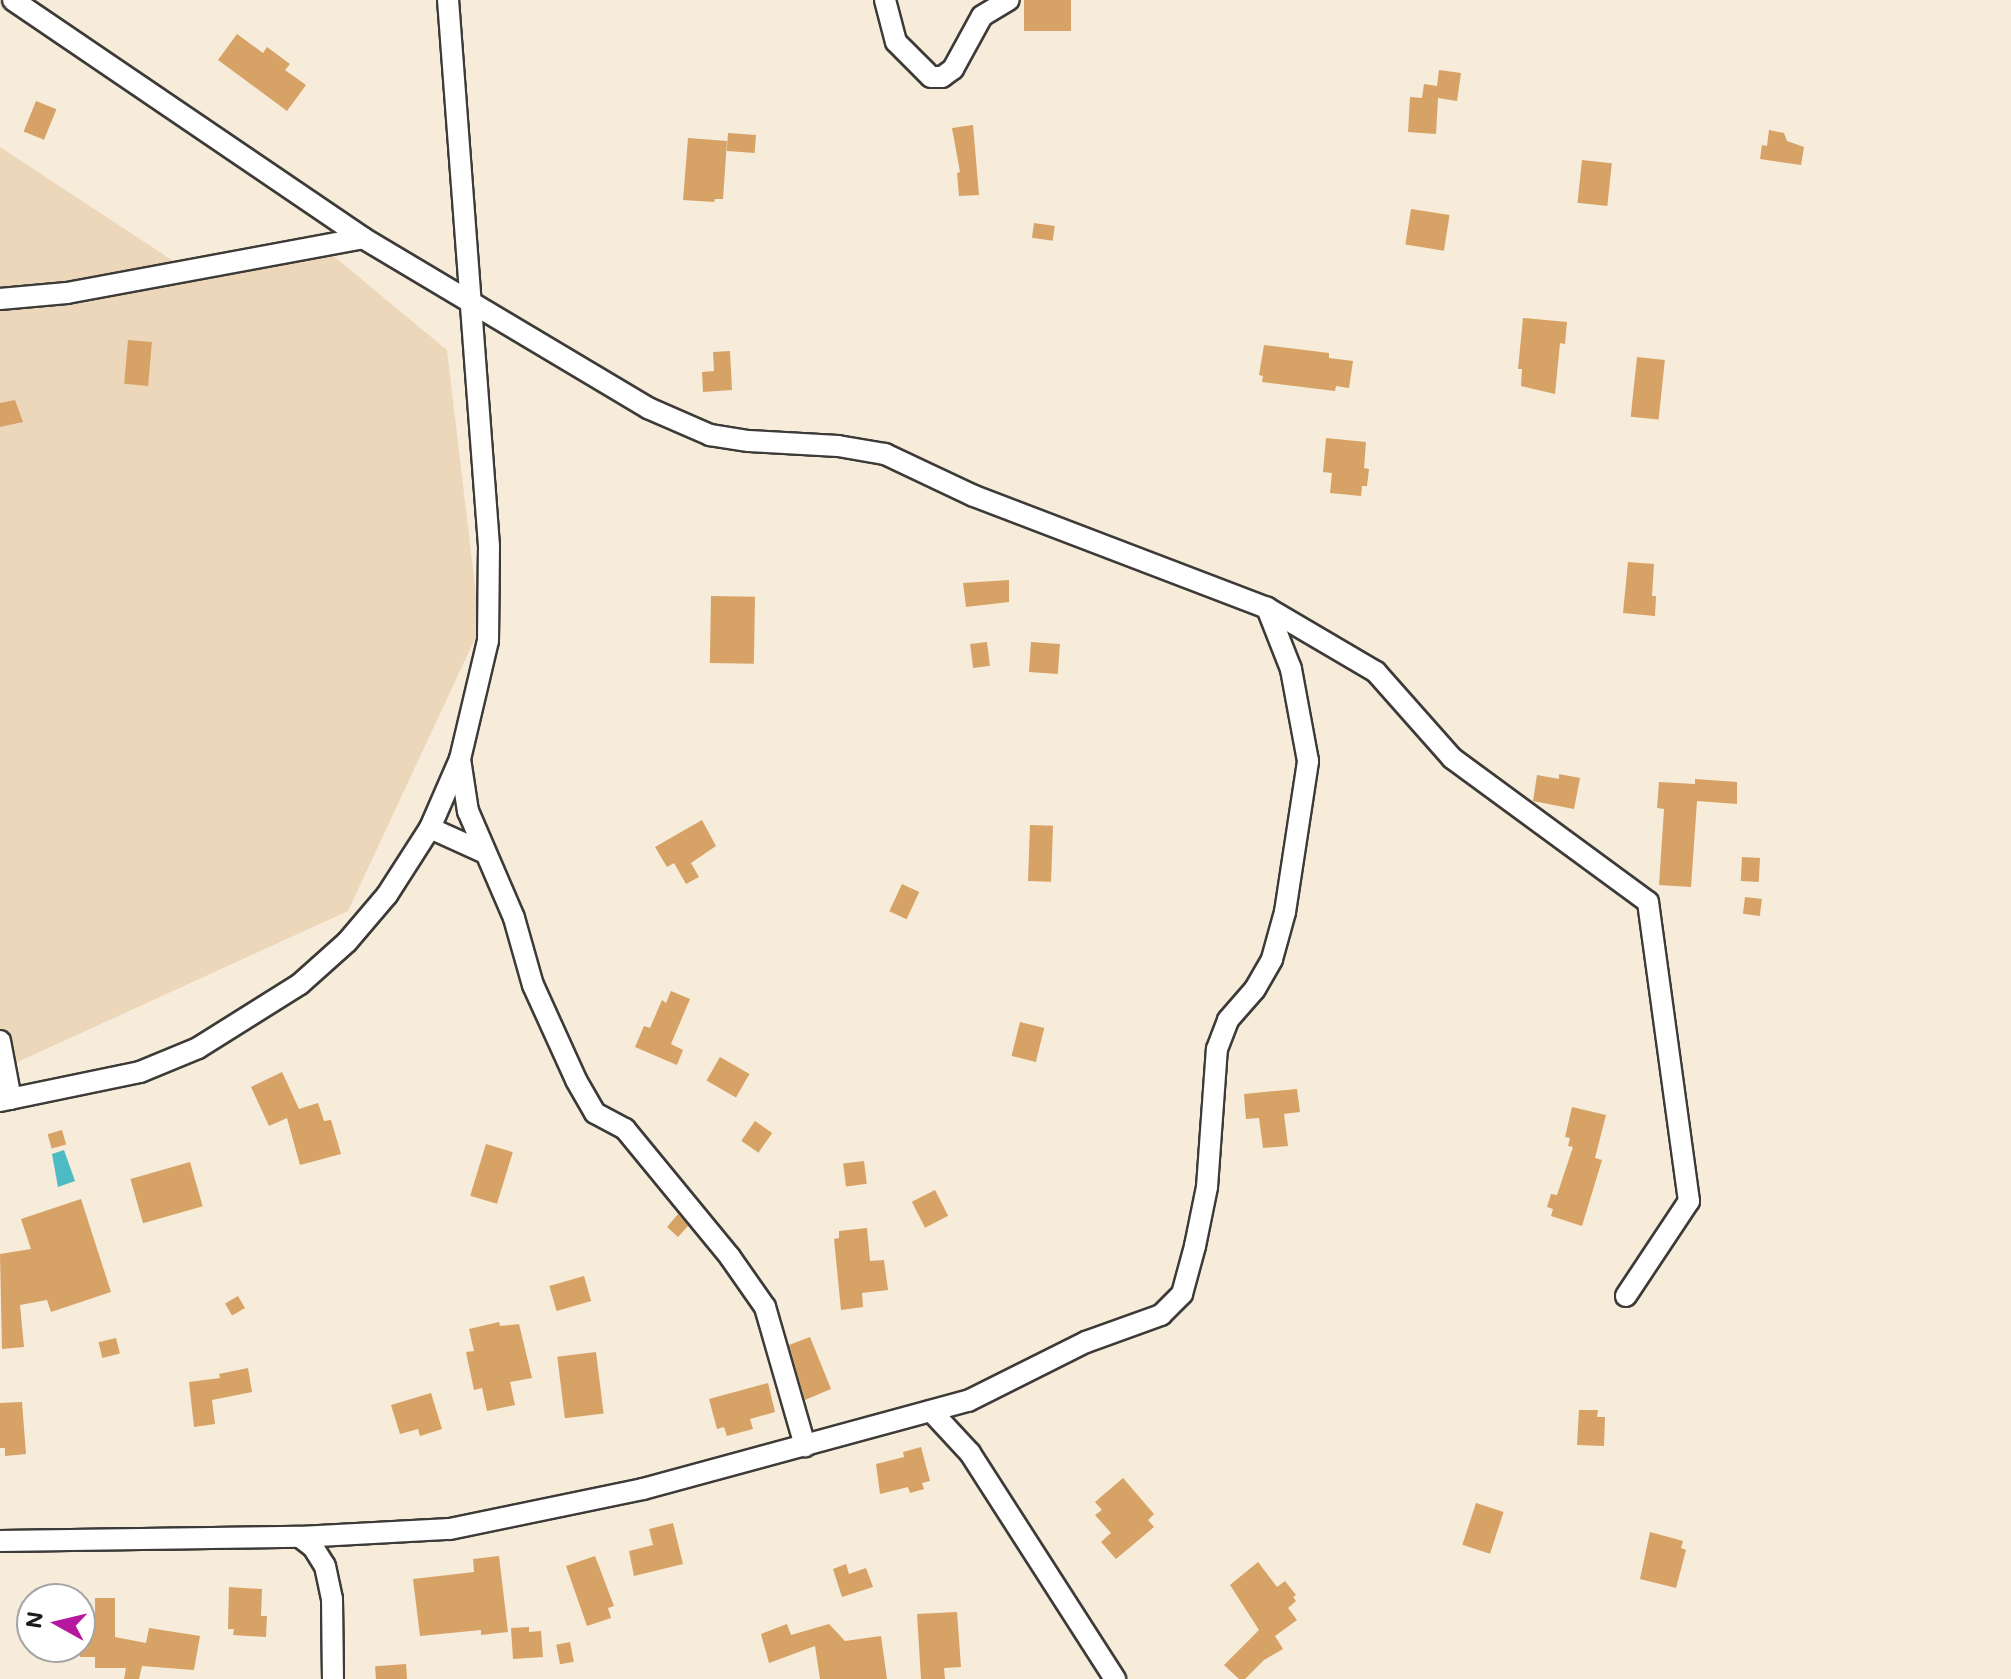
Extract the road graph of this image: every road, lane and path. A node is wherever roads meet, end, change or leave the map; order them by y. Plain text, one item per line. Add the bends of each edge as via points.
1 (13, 0) edge
2 (448, 0) edge
3 (885, 0) edge
4 (1009, 0) edge
5 (363, 238) junction
6 (0, 299) edge
7 (472, 306) junction
8 (1267, 608) junction
9 (460, 759) junction
10 (430, 828) junction
11 (483, 852) junction
12 (0, 1041) edge
13 (5, 1100) edge
14 (1626, 1296) dead end
15 (931, 1411) junction
16 (805, 1446) junction
17 (300, 1537) junction
18 (0, 1541) edge
19 (333, 1679) edge
20 (1115, 1679) edge

1 - 5 street
2 - 7 street
3 - 4 street via 896,42 931,77 953,69 982,16
5 - 6 street via 67,293
5 - 7 street
7 - 8 street via 648,408 710,435 885,454 974,496
7 - 9 street via 487,483 488,641
8 - 14 street via 1376,672 1452,758 1648,902 1689,1201
8 - 15 street via 1291,669 1308,761 1285,912 1272,959 1228,1020 1217,1049 1207,1187 1182,1294 1161,1315 1086,1342 968,1401
9 - 10 street
9 - 11 street via 468,811
10 - 11 street
10 - 13 street via 387,895 347,942 253,1017 140,1072
11 - 16 street via 514,918 533,985 595,1113 625,1129 765,1307
12 - 13 street
15 - 16 street
15 - 20 street via 970,1453
16 - 17 street via 643,1489 450,1529
17 - 18 street
17 - 19 street via 325,1566 332,1599

